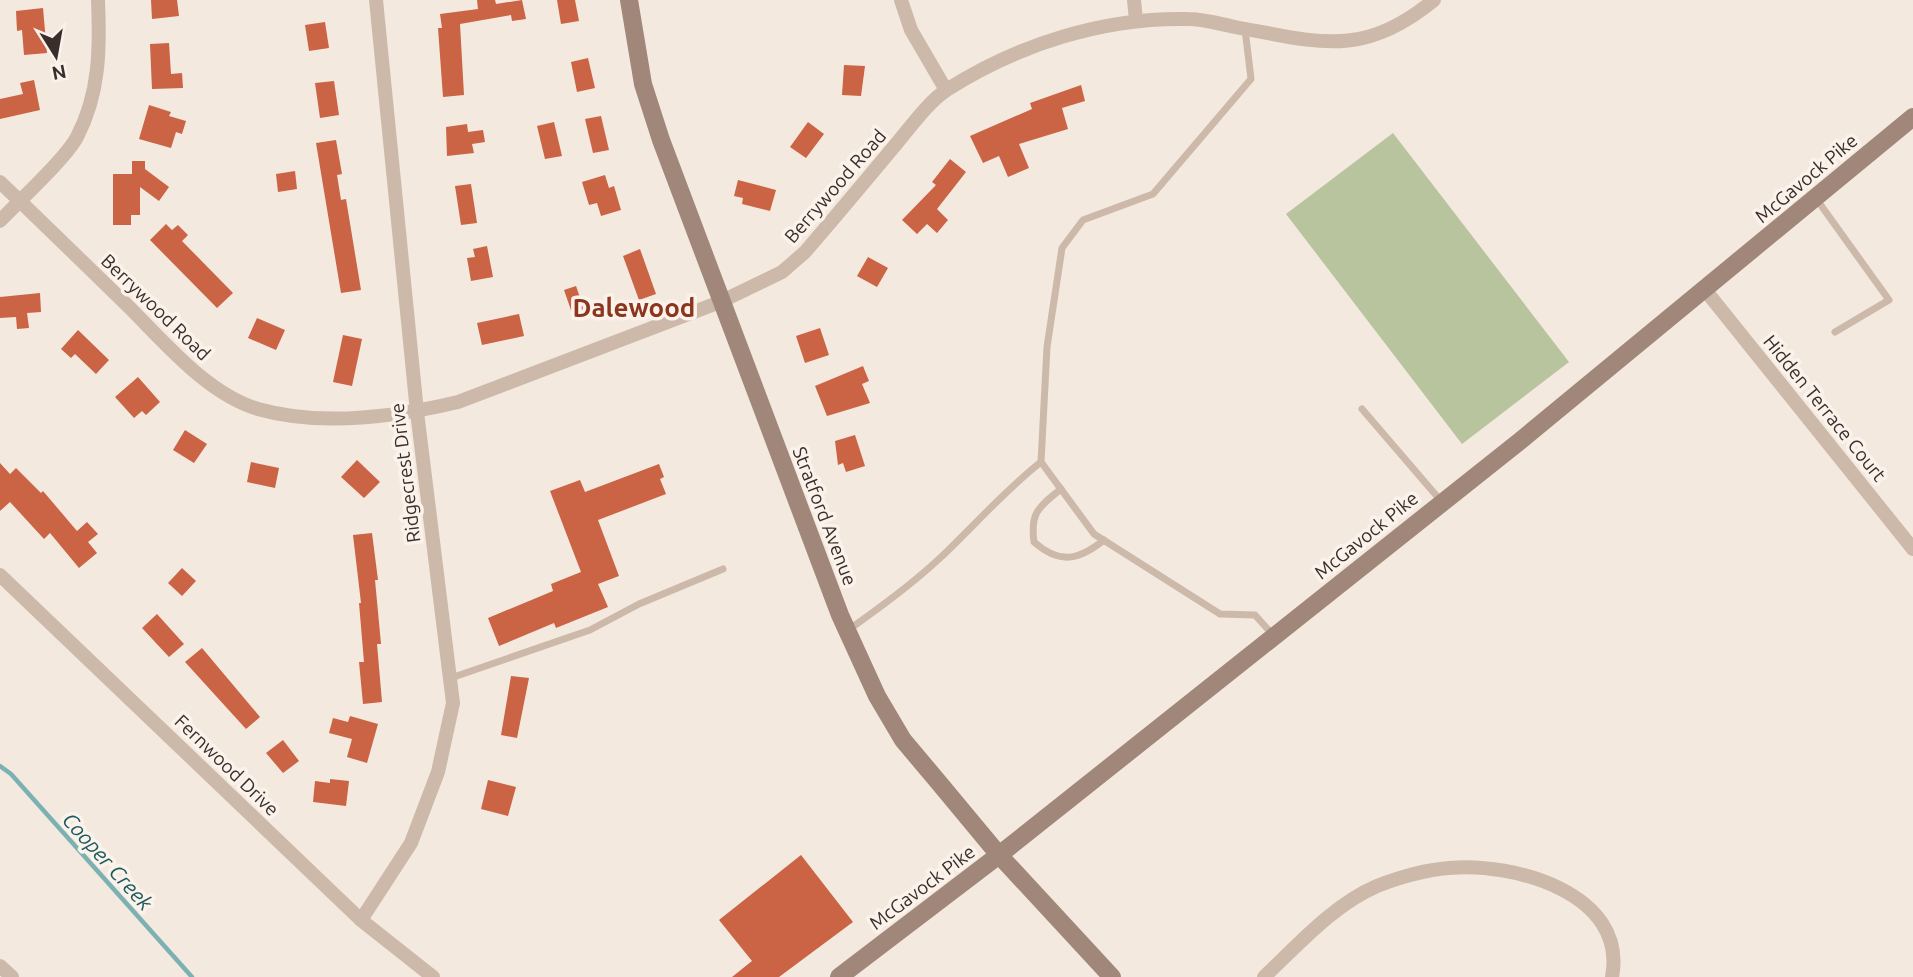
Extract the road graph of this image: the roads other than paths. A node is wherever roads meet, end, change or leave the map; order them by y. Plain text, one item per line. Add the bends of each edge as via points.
1 (98, 0) edge
2 (376, 0) edge
3 (629, 0) edge
4 (901, 0) edge
5 (1134, 0) edge
6 (1434, 0) edge
7 (1136, 20) junction
8 (1245, 29) junction
9 (946, 90) junction
10 (1913, 117) edge
11 (0, 183) edge
12 (1815, 197) junction
13 (19, 201) junction
14 (0, 221) edge
15 (1706, 291) junction
16 (720, 302) junction
17 (1835, 332) dead end
18 (1362, 409) dead end
19 (417, 412) junction
20 (1041, 462) junction
21 (1061, 489) junction
22 (1441, 501) junction
23 (1104, 540) junction
24 (1913, 548) edge
25 (723, 569) dead end
26 (0, 575) edge
27 (847, 631) junction
28 (1274, 636) junction
29 (450, 678) junction
30 (999, 855) junction
31 (361, 920) junction
32 (0, 966) edge
33 (12, 977) edge
34 (433, 977) edge
35 (839, 977) edge
36 (1112, 977) edge
37 (1264, 977) edge
38 (1612, 977) edge

1 - 13 street via 101,57 76,139
2 - 19 street, Ridgecrest Drive
3 - 16 street, Stratford Avenue via 643,84
4 - 9 street via 911,30
5 - 7 street
6 - 8 street, Berrywood Road via 1410,19 1375,36 1345,43
7 - 8 street, Berrywood Road via 1191,19
7 - 9 street, Berrywood Road via 1068,34
8 - 20 lane via 1251,79 1153,194 1083,220 1062,248 1047,347
9 - 16 street, Berrywood Road via 806,252 782,272
10 - 12 street, McGavock Pike
11 - 13 street, Berrywood Road
12 - 15 street, McGavock Pike
12 - 17 lane via 1889,300
13 - 14 street
13 - 19 street, Berrywood Road via 202,379 256,409 338,417
15 - 22 street, McGavock Pike
15 - 24 street, Hidden Terrace Court
16 - 19 street, Berrywood Road via 458,402
16 - 27 street, Stratford Avenue
18 - 22 lane
19 - 29 street, Ridgecrest Drive
20 - 21 lane
20 - 27 lane via 940,558
21 - 23 lane via 1094,534
21 - 23 lane via 1038,509 1032,524 1034,542 1048,554 1065,557 1085,555
22 - 28 street, McGavock Pike
23 - 28 lane via 1220,614 1255,615
25 - 29 lane via 590,629
26 - 31 street, Fernwood Drive
27 - 30 street, Stratford Avenue via 903,740
28 - 30 street, McGavock Pike
29 - 31 street, Ridgecrest Drive via 453,703 433,784 411,843
30 - 35 street, McGavock Pike
30 - 36 street, Stratford Avenue
31 - 34 street, Fernwood Drive
32 - 33 street
37 - 38 street via 1328,916 1374,887 1412,873 1451,868 1490,869 1571,893 1600,917 1612,944

